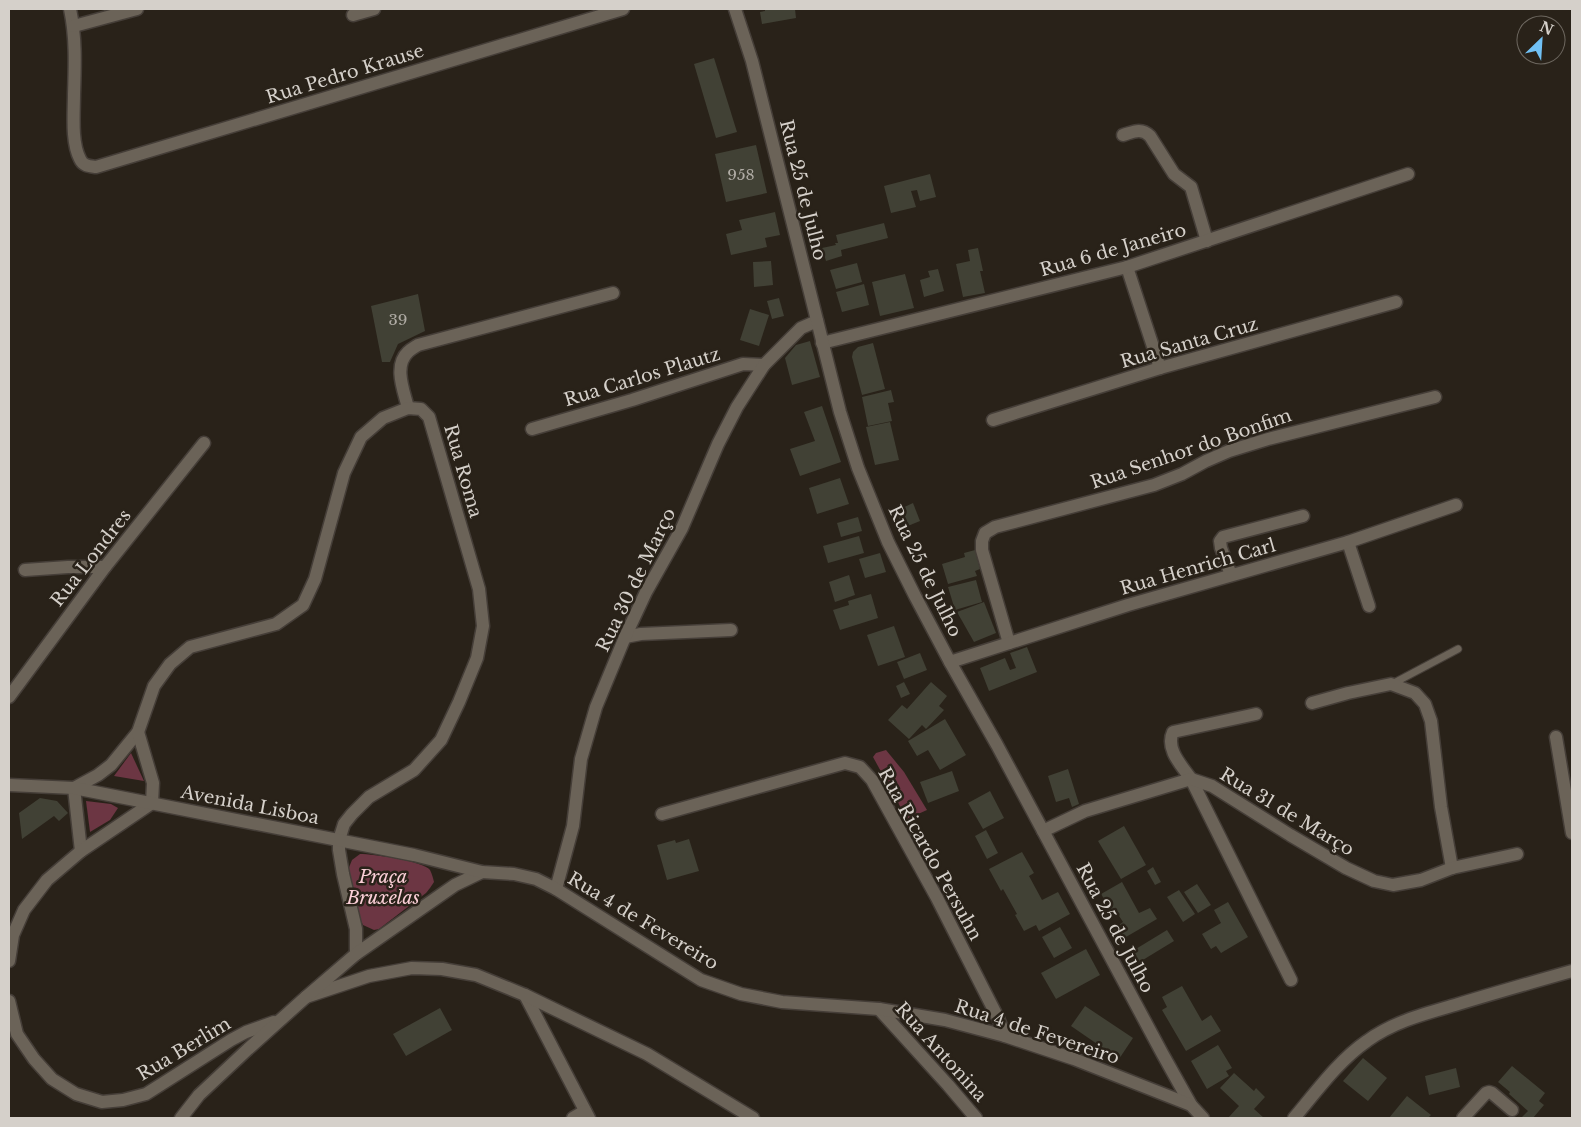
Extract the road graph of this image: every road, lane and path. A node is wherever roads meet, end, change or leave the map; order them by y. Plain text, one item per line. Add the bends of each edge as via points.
1 (70, 9) edge
2 (137, 9) edge
3 (374, 9) edge
4 (623, 9) edge
5 (735, 9) edge
6 (353, 15) dead end
7 (74, 26) junction
8 (1122, 135) dead end
9 (1408, 174) dead end
10 (1207, 241) junction
11 (1127, 267) junction
12 (613, 293) dead end
13 (1396, 302) dead end
14 (817, 321) junction
15 (822, 342) junction
16 (764, 365) junction
17 (1160, 368) junction
18 (1435, 397) dead end
19 (408, 408) junction
20 (994, 420) dead end
21 (532, 429) dead end
22 (204, 443) dead end
23 (1456, 505) dead end
24 (1303, 516) dead end
25 (1348, 542) junction
26 (104, 567) junction
27 (25, 570) dead end
28 (1231, 575) junction
29 (1369, 606) dead end
30 (731, 630) dead end
31 (625, 637) junction
32 (1009, 643) junction
33 (1458, 649) dead end
34 (950, 662) junction
35 (1392, 684) junction
36 (9, 697) edge
37 (1312, 703) dead end
38 (1256, 714) dead end
39 (138, 732) junction
40 (1556, 737) dead end
41 (1191, 779) junction
42 (9, 785) edge
43 (74, 788) junction
44 (1570, 802) edge
45 (152, 803) junction
46 (662, 814) dead end
47 (1043, 831) junction
48 (1572, 833) edge
49 (339, 840) junction
50 (81, 851) junction
51 (1517, 854) dead end
52 (1452, 868) junction
53 (482, 872) junction
54 (556, 889) junction
55 (356, 954) junction
56 (9, 961) edge
57 (1572, 971) edge
58 (1292, 980) dead end
59 (525, 995) junction
60 (306, 997) junction
61 (9, 1000) edge
62 (879, 1009) junction
63 (279, 1021) junction
64 (1005, 1036) junction
65 (1191, 1105) junction
66 (1512, 1110) dead end
67 (587, 1115) edge
68 (181, 1118) edge
69 (572, 1118) edge
70 (753, 1118) edge
71 (976, 1118) edge
72 (1203, 1118) edge
73 (1294, 1118) edge
74 (1463, 1118) edge

1 - 7 street
2 - 7 street
3 - 6 street
4 - 7 street, Rua Pedro Krause via 96,167 86,166 80,160 73,132
5 - 14 street, Rua 25 de Julho via 754,70
8 - 10 street via 1138,130 1150,136 1174,174 1191,188
9 - 10 street, Rua 6 de Janeiro
10 - 11 street, Rua 6 de Janeiro
11 - 15 street, Rua 6 de Janeiro
11 - 17 street
12 - 19 street via 418,345 408,352 400,369
13 - 17 street, Rua Santa Cruz
14 - 15 street, Rua 25 de Julho
14 - 16 street, Rua 30 de Março via 801,328
15 - 34 street, Rua 25 de Julho via 858,468 888,542
16 - 21 street, Rua Carlos Plautz via 743,364
16 - 31 street, Rua 30 de Março via 737,406 682,528
17 - 20 street, Rua Santa Cruz
18 - 32 street, Rua Senhor do Bonfim via 1229,451 1154,484 995,527 984,533 982,550
19 - 39 street via 383,418 362,437 344,473 315,578 302,605 276,624 190,647 170,664 154,686
19 - 49 street, Rua Roma via 420,409 429,417 479,589 483,626 477,658 441,740 414,770 369,797 344,824
22 - 26 street, Rua Londres
23 - 25 street, Rua Henrich Carl
24 - 28 street via 1223,537 1221,548
25 - 28 street, Rua Henrich Carl
25 - 29 street
26 - 27 street
26 - 36 street, Rua Londres
28 - 32 street, Rua Henrich Carl
30 - 31 street
31 - 54 street, Rua 30 de Março via 596,707 581,759 574,826
32 - 34 street, Rua Henrich Carl
33 - 35 lane
34 - 47 street, Rua 25 de Julho
35 - 37 street
35 - 52 street via 1415,694 1425,704 1431,721
38 - 41 street via 1173,732 1171,747
39 - 43 street via 111,764
39 - 45 street via 152,783
40 - 44 street
41 - 47 street, Rua 31 de Março via 1086,811
41 - 52 street, Rua 31 de Março via 1212,786 1346,868 1374,881 1393,885 1421,880
41 - 58 street
42 - 43 street, Avenida Lisboa
43 - 45 street, Avenida Lisboa
43 - 50 street
44 - 48 street
45 - 49 street, Avenida Lisboa
45 - 50 street
46 - 64 street, Rua Ricardo Persuhn via 845,763 860,767 872,780 937,898
47 - 65 street, Rua 25 de Julho
49 - 53 street, Avenida Lisboa
49 - 55 street via 342,874 356,929
50 - 56 street via 47,880 24,910 13,935
51 - 52 street, Rua 31 de Março
53 - 54 street, Rua 4 de Fevereiro via 536,879
53 - 55 street, Rua 4 de Fevereiro via 455,885
54 - 62 street, Rua 4 de Fevereiro via 701,980 741,994 782,1002
55 - 60 street, Rua 4 de Fevereiro
57 - 73 street via 1386,1028 1346,1058
59 - 60 street via 476,975 412,968 369,976
59 - 67 street
59 - 70 street via 647,1054
60 - 63 street, Rua 4 de Fevereiro
61 - 63 street, Rua Berlim via 17,1034 52,1079 76,1094 102,1102 146,1094 231,1040
62 - 64 street, Rua 4 de Fevereiro via 945,1020
62 - 71 street, Rua Antonina
63 - 68 street, Rua 4 de Fevereiro via 199,1095
64 - 65 street, Rua 4 de Fevereiro
65 - 72 street
66 - 74 street via 1492,1093 1486,1092
67 - 69 street

